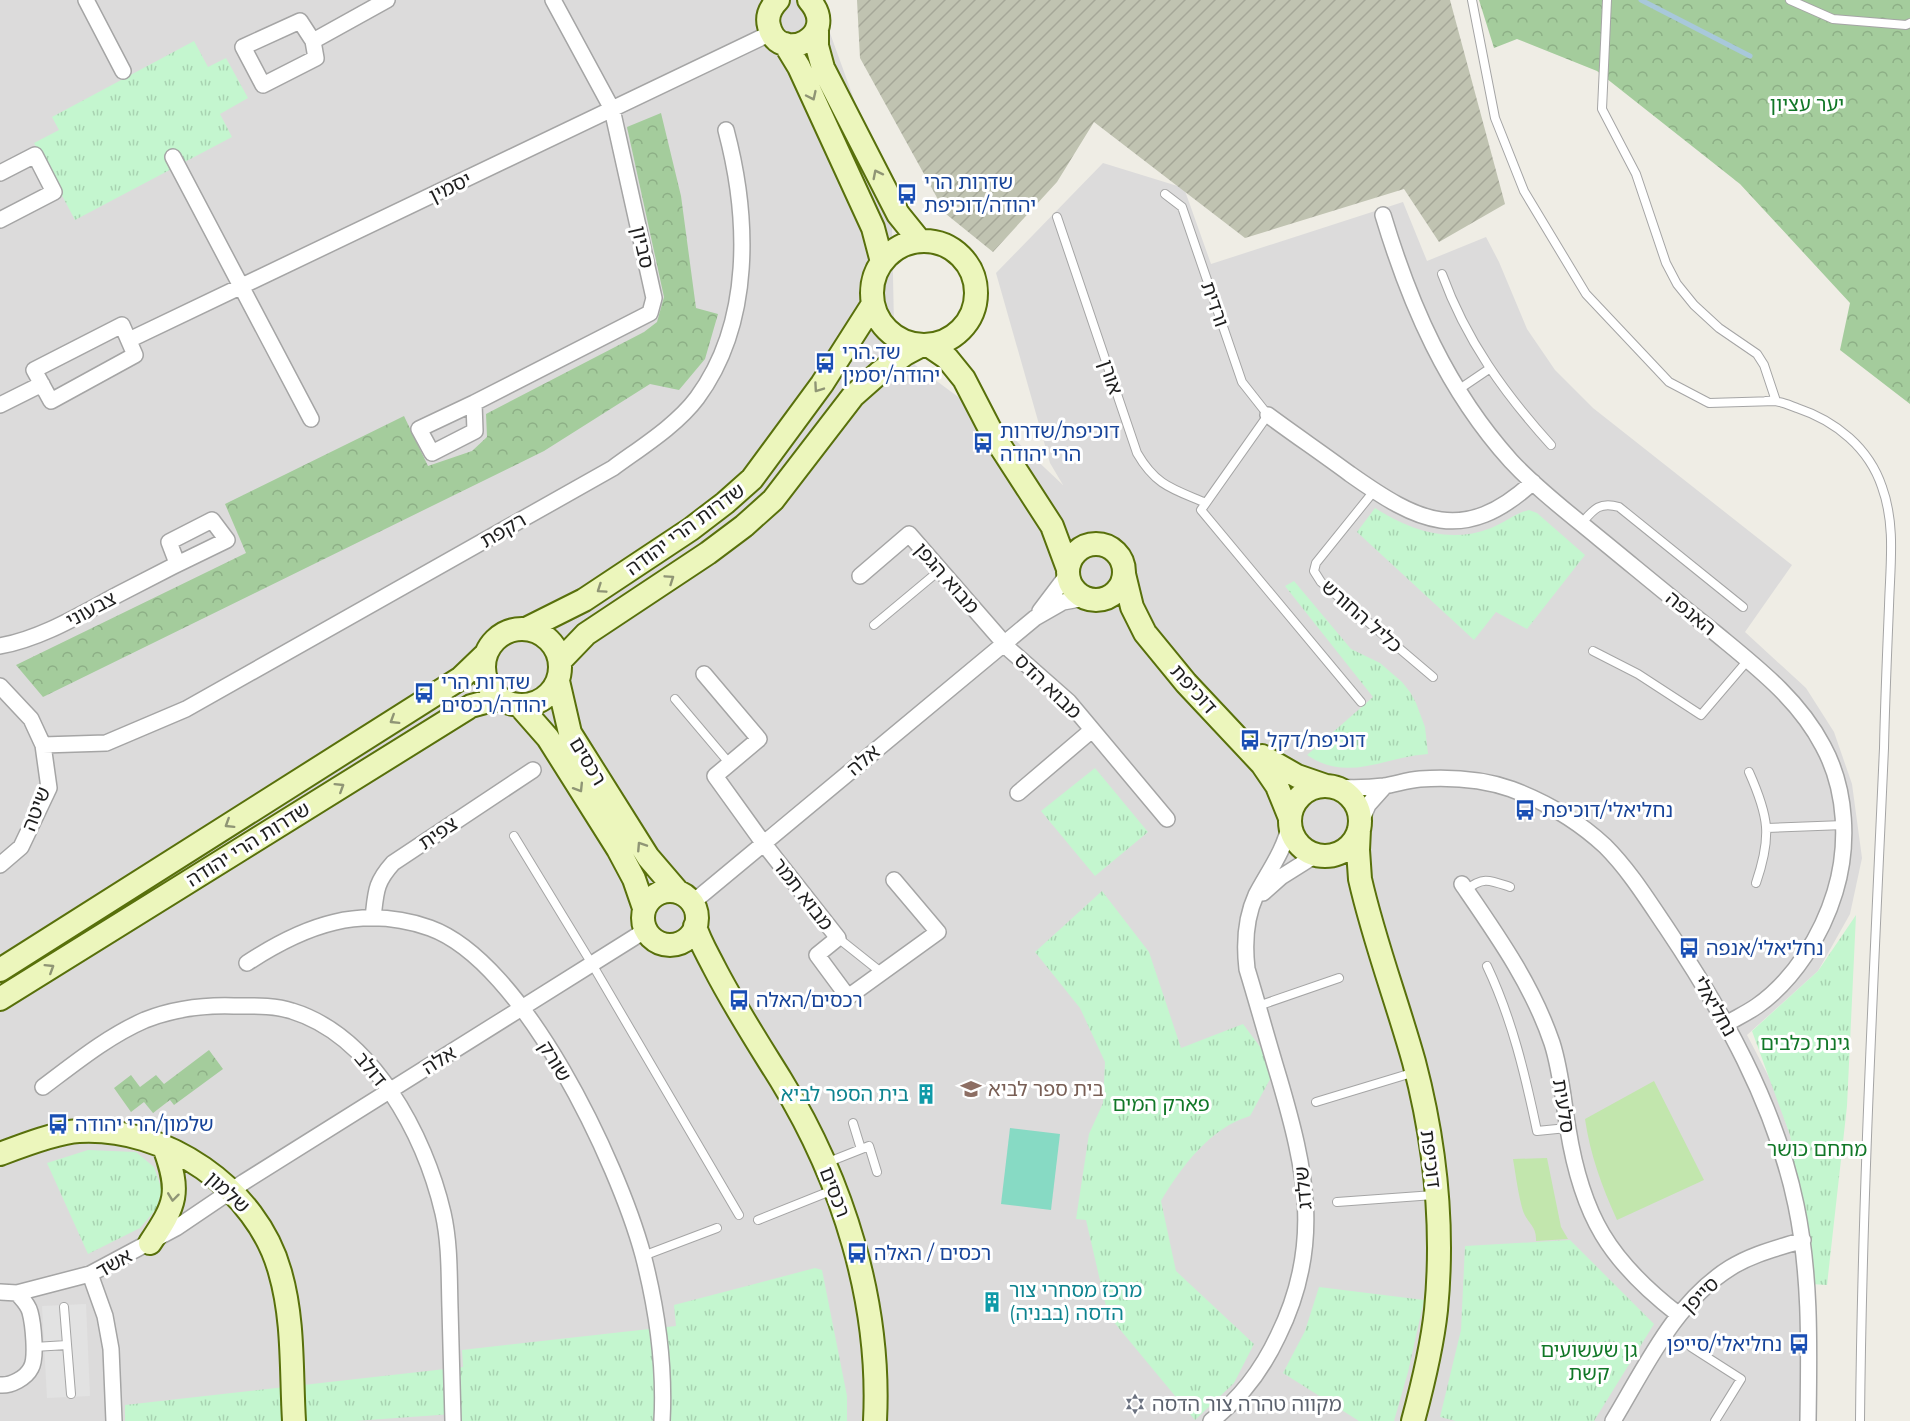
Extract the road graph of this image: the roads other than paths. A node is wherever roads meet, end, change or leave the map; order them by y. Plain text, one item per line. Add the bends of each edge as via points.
1 (86, 0) edge
2 (387, 0) edge
3 (553, 0) edge
4 (808, 0) edge
5 (1472, 0) edge
6 (1607, 0) edge
7 (1790, 0) edge
8 (774, 2) edge
9 (1910, 23) edge
10 (817, 30) junction
11 (778, 39) junction
12 (313, 41) junction
13 (123, 71) dead end
14 (612, 110) junction
15 (726, 130) dead end
16 (173, 158) dead end
17 (0, 173) edge
18 (1165, 194) dead end
19 (1383, 215) dead end
20 (1057, 217) dead end
21 (0, 220) edge
22 (920, 240) junction
23 (882, 262) junction
24 (1442, 273) dead end
25 (241, 287) junction
26 (873, 304) junction
27 (967, 324) junction
28 (129, 340) junction
29 (925, 345) junction
30 (1489, 369) junction
31 (42, 384) junction
32 (1457, 390) junction
33 (972, 392) junction
34 (1766, 400) dead end
35 (1776, 401) junction
36 (474, 403) dead end
37 (0, 405) edge
38 (1268, 415) junction
39 (311, 419) dead end
40 (1551, 445) dead end
41 (1533, 482) junction
42 (1374, 491) junction
43 (1206, 502) junction
44 (1044, 511) junction
45 (1581, 524) junction
46 (1098, 544) junction
47 (177, 563) dead end
48 (940, 570) junction
49 (1068, 572) junction
50 (1124, 574) junction
51 (860, 576) dead end
52 (1091, 599) junction
53 (1743, 607) dead end
54 (1035, 618) junction
55 (874, 625) dead end
56 (526, 629) junction
57 (1145, 633) junction
58 (1004, 643) junction
59 (0, 646) edge
60 (1593, 651) dead end
61 (486, 654) junction
62 (1748, 660) junction
63 (559, 671) junction
64 (704, 674) dead end
65 (1433, 677) dead end
66 (0, 686) edge
67 (675, 699) dead end
68 (509, 702) junction
69 (1361, 702) dead end
70 (1092, 730) junction
71 (1244, 743) junction
72 (43, 745) junction
73 (730, 764) junction
74 (533, 770) dead end
75 (1749, 772) dead end
76 (1331, 786) junction
77 (1385, 786) junction
78 (1018, 793) dead end
79 (1167, 819) dead end
80 (1290, 821) junction
81 (1844, 825) junction
82 (1359, 827) junction
83 (1767, 828) junction
84 (514, 836) dead end
85 (764, 844) junction
86 (1319, 855) junction
87 (0, 865) edge
88 (894, 880) dead end
89 (1756, 883) dead end
90 (1464, 887) joint
91 (1510, 887) dead end
92 (685, 897) junction
93 (1366, 902) junction
94 (373, 918) junction
95 (645, 919) junction
96 (696, 926) junction
97 (1245, 934) junction
98 (838, 938) junction
99 (674, 944) junction
100 (247, 963) dead end
101 (592, 964) junction
102 (1487, 966) dead end
103 (0, 970) edge
104 (882, 974) junction
105 (1339, 978) dead end
106 (724, 987) junction
107 (0, 999) edge
108 (1258, 1006) junction
109 (522, 1008) junction
110 (1726, 1024) junction
111 (1416, 1072) junction
112 (43, 1087) dead end
113 (389, 1091) junction
114 (1316, 1102) dead end
115 (853, 1123) dead end
116 (1568, 1128) junction
117 (164, 1148) junction
118 (861, 1149) junction
119 (0, 1154) edge
120 (824, 1163) junction
121 (877, 1172) dead end
122 (835, 1189) junction
123 (231, 1190) junction
124 (1436, 1195) junction
125 (1337, 1202) dead end
126 (739, 1215) dead end
127 (758, 1220) dead end
128 (717, 1228) dead end
129 (1803, 1240) junction
130 (150, 1243) junction
131 (643, 1256) junction
132 (90, 1274) junction
133 (51, 1284) junction
134 (0, 1292) edge
135 (16, 1293) junction
136 (64, 1307) dead end
137 (30, 1312) junction
138 (1679, 1315) junction
139 (67, 1345) junction
140 (34, 1347) junction
141 (1691, 1347) dead end
142 (0, 1385) edge
143 (70, 1394) dead end
144 (114, 1421) edge
145 (294, 1421) edge
146 (453, 1421) edge
147 (662, 1421) edge
148 (875, 1421) edge
149 (1211, 1421) edge
150 (1413, 1421) edge
151 (1613, 1421) edge
152 (1715, 1421) edge
153 (1808, 1421) edge
154 (1860, 1421) edge

1 - 13 street
2 - 12 street
3 - 14 street, סביון
4 - 10 street via 818,14
5 - 35 lane via 1495,118 1524,191 1586,294 1669,381 1709,403
6 - 35 lane via 1602,109 1636,174 1665,263 1694,305 1757,354
7 - 9 lane via 1833,19
8 - 11 street via 768,20
10 - 11 street via 807,41 792,45
22 -> 10 street via 898,214 823,68
11 - 14 street, יסמין
11 -> 23 street via 798,68 873,228
12 - 12 street via 300,21 243,47 263,85 316,58
14 - 25 street, יסמין
14 - 36 street, סביון via 654,298 650,313
15 - 72 street, רקפת via 741,204 740,282 734,322 719,361 696,399 665,430 613,468 186,709 106,743
16 - 25 street
17 - 21 street via 35,156 54,192
18 - 38 lane, ורדית via 1182,207 1242,382
19 - 32 street, האנפה via 1416,311
20 - 43 lane, אורן via 1137,453 1160,482
22 - 23 street via 892,251
22 - 27 street via 937,241 953,248 974,275 977,291
23 - 26 street via 875,274
24 - 30 lane via 1466,329
25 - 28 street, יסמין
25 - 39 street
26 - 29 street via 890,333 905,342
26 -> 56 street, שדרות הרי יהודה via 822,384 752,479 691,529 584,600
27 - 29 street via 943,342
27 - 33 street via 965,362
28 - 31 street via 135,355 51,401
28 - 31 street via 122,325 34,370
29 - 33 street via 947,358
63 -> 29 street, שדרות הרי יהודה via 586,634 744,526 773,500 853,396 905,354
30 - 32 lane
30 - 40 lane
31 - 37 street
32 - 41 street, האנפה via 1487,432
33 - 44 street via 993,435
34 - 35 lane
35 - 154 lane via 1822,418 1864,453 1882,486 1890,526
38 - 42 street
38 - 43 lane
41 - 42 street via 1492,512 1447,521 1419,515
41 - 45 street, האנפה
42 - 65 lane, כליל החורש via 1316,563 1314,572
43 - 69 lane via 1201,510
44 - 46 street via 1079,536
44 - 49 street
45 - 53 lane via 1600,506 1619,507
45 - 62 street, האנפה
46 - 49 street via 1078,550
46 - 50 street via 1118,554
47 - 59 street, צבעוני via 55,628
48 - 51 street, מבוא הגפן via 909,534
48 - 55 lane
48 - 58 street, מבוא הגפן
49 - 52 street via 1074,590
49 - 54 street, אלה
50 - 52 street via 1117,590 1106,598
50 - 57 street, דוכיפת via 1132,607
52 - 54 street, אלה via 1063,602
52 - 57 street, דוכיפת via 1125,615
54 - 58 street, אלה
56 - 61 street via 515,629 497,638
56 - 63 street via 552,643
57 - 71 street, דוכיפת
58 - 70 street, מבוא הדס via 1059,692
58 - 85 street, אלה
60 - 62 lane via 1638,674 1701,715
61 - 68 street via 487,684
61 -> 103 street, שדרות הרי יהודה via 461,678
62 - 81 street, האנפה via 1797,706 1824,747 1840,790
63 - 68 street via 553,689 538,702
92 -> 63 street, רכסים via 648,857 570,733
64 - 73 street via 759,739
66 - 72 street, שיטה via 31,719
67 - 73 lane
68 -> 95 street, רכסים via 548,738 618,849 634,879
107 -> 68 street, שדרות הרי יהודה via 471,706
70 - 78 street, מבוא הדס
70 - 79 street, מבוא הדס
71 - 76 street, דוכיפת via 1288,772
71 - 80 street, דוכיפת via 1273,779
72 - 87 street, שיטה via 49,788 21,848
73 - 85 street, מבוא תמר via 715,776
74 - 94 street, צפית via 393,863 376,890
75 - 83 lane via 1764,807
76 - 77 street, נחליאלי
76 - 80 street via 1302,794 1292,807
76 - 82 street via 1352,798 1359,813
77 - 82 street via 1368,805
77 - 110 street, נחליאלי via 1418,779 1480,781 1536,800 1577,824 1623,866
80 - 86 street via 1298,844
80 - 97 street, שלדג via 1287,837 1251,908
81 - 83 lane
81 - 110 street, האנפה via 1840,873 1828,912 1810,948 1786,980 1758,1006
82 - 86 street via 1352,844 1343,851
82 - 93 street, דוכיפת via 1358,864
83 - 89 lane via 1764,860
84 - 101 lane
85 - 92 street, אלה
85 - 98 street, מבוא תמר
86 - 93 street, דוכיפת via 1346,875
86 - 97 street, שלדג via 1281,877 1261,896
88 - 104 street, מבוא תמר via 938,932
90 - 91 lane via 1484,880
90 - 116 street, סלעית via 1513,959 1540,1012 1558,1066
92 - 95 street via 668,891 656,894
92 - 96 street via 696,911
93 - 111 street, דוכיפת
94 - 100 street, שורק via 330,921 275,944
94 - 109 street, שורק via 431,928 461,944 500,980
95 - 99 street via 656,941
95 - 101 street, אלה
96 - 99 street via 684,940
96 - 106 street, רכסים
97 - 108 street, שלדג via 1247,969
98 - 104 lane
98 - 104 street, מבוא תמר via 817,955 849,998
99 - 106 street, רכסים via 702,963
101 - 109 street, אלה
101 - 126 lane
102 - 116 lane via 1515,1038 1537,1131
105 - 108 lane
106 - 120 street, רכסים via 785,1086
108 - 149 street, שלדג via 1302,1164 1306,1242 1299,1281 1270,1353 1247,1386
109 - 113 street, אלה
109 - 131 street, שורק via 603,1150 627,1203
110 - 129 street, נחליאלי via 1772,1126
111 - 114 lane
111 - 124 street, דוכיפת
112 - 113 street, דולב via 100,1045 146,1020 185,1008 226,1005 291,1010 322,1023 344,1038
113 - 123 street, אלה
113 - 146 street, דולב via 417,1137 432,1172 443,1215 449,1260
115 - 118 lane
116 - 138 street, סלעית via 1581,1188 1600,1232 1624,1265
117 - 119 street, שלמון via 133,1136 76,1131
117 - 123 street, שלמון via 194,1163
117 -> 130 street via 173,1171 175,1196 170,1213
118 - 120 lane
118 - 121 lane via 869,1146
120 - 122 street, רכסים
122 - 127 lane
122 - 148 street, רכסים via 863,1281 873,1343
123 - 130 street, אשד
123 - 145 street, שלמון via 254,1216 280,1270 290,1316
124 - 125 lane
124 - 150 street, דוכיפת via 1436,1310
128 - 131 lane
129 - 138 street, סייפן via 1731,1267 1704,1287
129 - 153 street, נחליאלי via 1810,1315
130 - 132 street, אשד
131 - 147 street, שורק via 657,1320
132 - 133 street
132 - 144 street, אשד via 111,1348
133 - 135 street
133 - 137 street
134 - 135 street
135 - 137 street
136 - 139 lane
137 - 140 street
138 - 151 street, סייפן
139 - 140 lane
139 - 143 lane
140 - 142 street via 32,1368 15,1383
141 - 152 lane via 1741,1379

